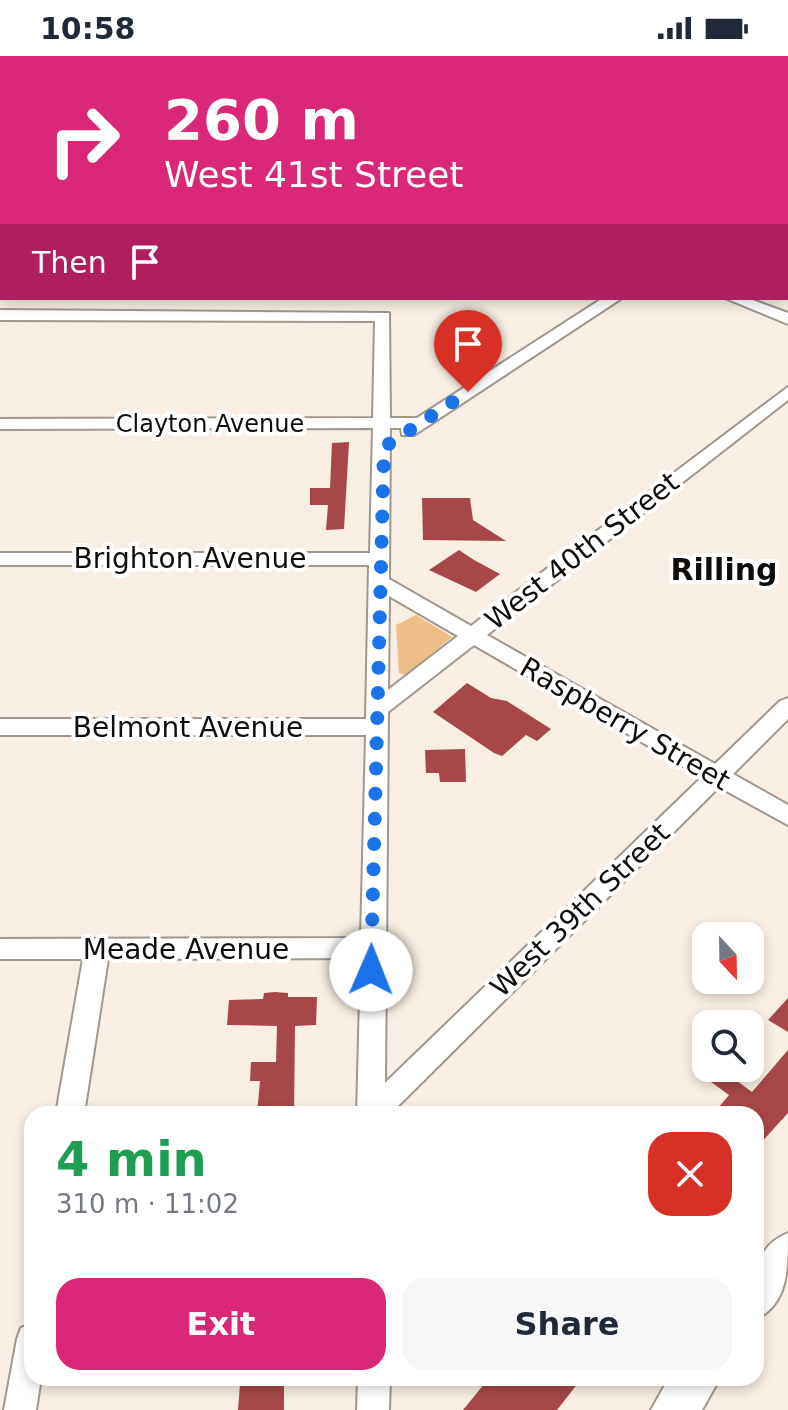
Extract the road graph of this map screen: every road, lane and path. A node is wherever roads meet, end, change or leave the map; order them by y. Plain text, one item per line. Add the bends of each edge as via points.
1 (611, 300) edge
2 (738, 300) edge
3 (0, 315) edge
4 (788, 319) edge
5 (788, 392) edge
6 (420, 423) junction
7 (0, 424) edge
8 (384, 424) junction
9 (384, 447) junction
10 (0, 559) edge
11 (380, 559) junction
12 (379, 582) junction
13 (472, 636) junction
14 (788, 706) edge
15 (376, 718) junction
16 (0, 727) edge
17 (717, 777) junction
18 (788, 816) edge
19 (371, 948) junction
20 (0, 949) edge
21 (97, 949) junction
22 (71, 1106) edge
23 (372, 1106) edge
24 (380, 1106) edge
25 (788, 1254) edge
26 (764, 1287) edge
27 (24, 1386) edge
28 (374, 1386) edge
29 (691, 1386) edge
30 (20, 1410) edge
31 (373, 1410) edge
32 (674, 1410) edge

1 - 6 street
2 - 4 street
3 - 8 street via 383,316
5 - 13 street, West 40th Street
6 - 8 street, Clayton Avenue
6 - 9 street
7 - 8 street, Clayton Avenue
8 - 9 street
9 - 11 street
10 - 11 street, Brighton Avenue
11 - 12 street
12 - 13 street, Raspberry Street
12 - 15 street
13 - 15 street, West 40th Street
13 - 17 street, Raspberry Street
14 - 17 street, West 39th Street
15 - 16 street, Belmont Avenue
15 - 19 street
17 - 18 street, Raspberry Street
17 - 24 street, West 39th Street
19 - 21 street, Meade Avenue
19 - 23 street
20 - 21 street, Meade Avenue
21 - 22 street
25 - 26 main road
27 - 30 street
28 - 31 street
29 - 32 main road

